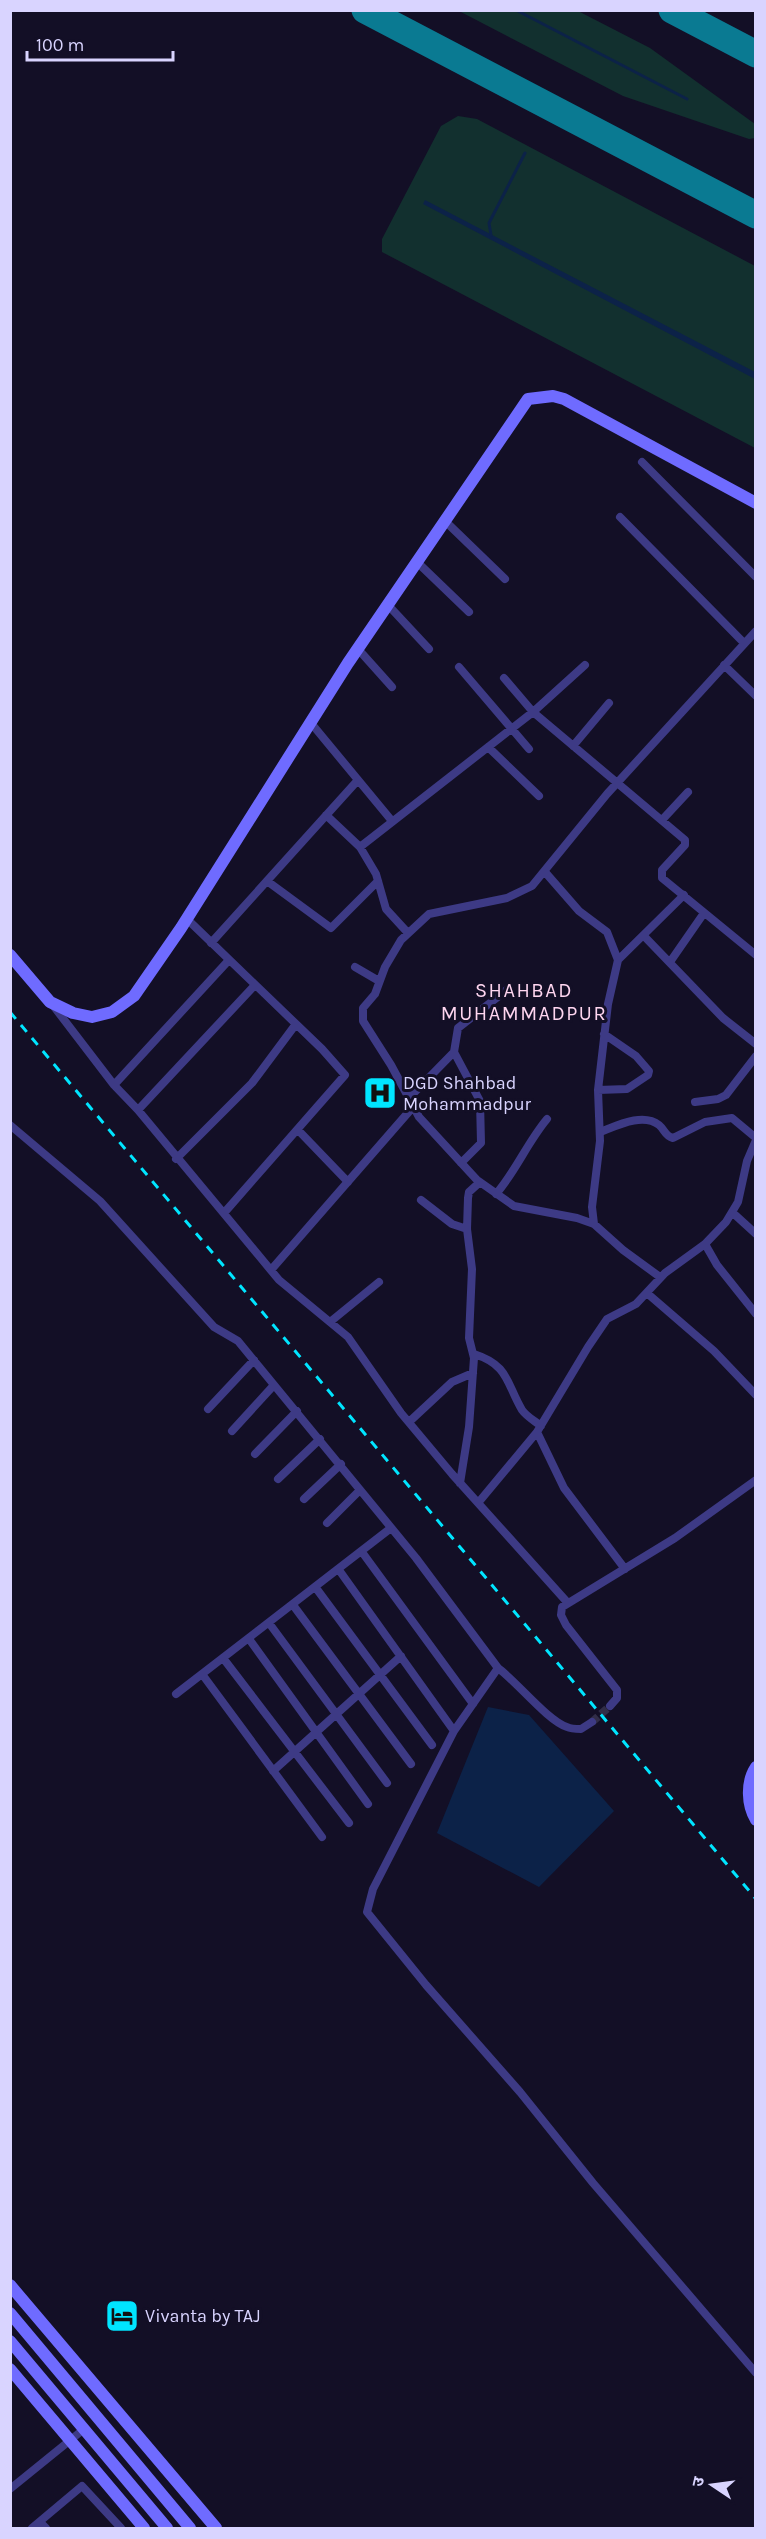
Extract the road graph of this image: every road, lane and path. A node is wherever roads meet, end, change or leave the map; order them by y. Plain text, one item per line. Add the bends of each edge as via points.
1 (642, 462) dead end
2 (756, 503) edge
3 (620, 516) dead end
4 (444, 520) junction
5 (416, 561) junction
6 (756, 577) edge
7 (505, 579) dead end
8 (388, 604) junction
9 (469, 612) dead end
10 (756, 631) edge
11 (744, 643) junction
12 (358, 649) junction
13 (429, 649) dead end
14 (585, 665) dead end
15 (724, 665) junction
16 (459, 667) dead end
17 (504, 678) dead end
18 (392, 687) dead end
19 (756, 696) edge
20 (609, 702) dead end
21 (533, 712) junction
22 (311, 723) junction
23 (512, 729) junction
24 (573, 746) junction
25 (488, 747) junction
26 (529, 749) dead end
27 (358, 780) junction
28 (618, 782) junction
29 (688, 792) dead end
30 (540, 796) dead end
31 (326, 815) junction
32 (662, 820) junction
33 (392, 821) junction
34 (360, 847) junction
35 (545, 872) junction
36 (267, 881) junction
37 (378, 881) junction
38 (684, 895) junction
39 (704, 913) junction
40 (187, 919) junction
41 (408, 933) junction
42 (644, 936) junction
43 (211, 943) junction
44 (10, 955) edge
45 (756, 955) edge
46 (229, 960) junction
47 (618, 960) junction
48 (670, 962) junction
49 (355, 967) dead end
50 (379, 981) junction
51 (255, 985) junction
52 (508, 989) dead end
53 (50, 1002) junction
54 (296, 1024) junction
55 (604, 1034) junction
56 (756, 1044) edge
57 (454, 1052) junction
58 (756, 1056) edge
59 (114, 1085) junction
60 (598, 1090) junction
61 (411, 1102) junction
62 (695, 1102) dead end
63 (138, 1110) junction
64 (547, 1119) dead end
65 (10, 1125) edge
66 (298, 1130) junction
67 (600, 1132) junction
68 (756, 1139) edge
69 (176, 1159) junction
70 (461, 1162) junction
71 (348, 1182) junction
72 (480, 1182) junction
73 (496, 1194) junction
74 (421, 1200) dead end
75 (733, 1213) junction
76 (224, 1214) junction
77 (594, 1224) junction
78 (466, 1229) junction
79 (756, 1234) edge
80 (705, 1244) junction
81 (271, 1270) junction
82 (660, 1277) junction
83 (379, 1281) dead end
84 (648, 1294) junction
85 (756, 1314) edge
86 (330, 1322) junction
87 (474, 1354) junction
88 (254, 1360) junction
89 (473, 1373) junction
90 (274, 1385) junction
91 (756, 1395) edge
92 (208, 1409) dead end
93 (297, 1412) junction
94 (409, 1422) junction
95 (539, 1429) junction
96 (232, 1431) dead end
97 (320, 1439) junction
98 (255, 1454) dead end
99 (341, 1464) junction
100 (278, 1479) dead end
101 (756, 1480) edge
102 (460, 1483) junction
103 (360, 1490) junction
104 (304, 1499) dead end
105 (478, 1503) junction
106 (327, 1522) dead end
107 (389, 1526) junction
108 (362, 1552) junction
109 (625, 1569) junction
110 (339, 1570) junction
111 (316, 1588) junction
112 (567, 1602) junction
113 (293, 1605) junction
114 (269, 1623) junction
115 (249, 1639) junction
116 (401, 1656) junction
117 (223, 1658) junction
118 (498, 1668) junction
119 (202, 1674) junction
120 (380, 1674) junction
121 (359, 1693) junction
122 (177, 1694) dead end
123 (473, 1704) junction
124 (610, 1706) dead end
125 (335, 1712) junction
126 (592, 1722) tunnel mouth
127 (454, 1731) junction
128 (315, 1732) junction
129 (432, 1745) dead end
130 (293, 1753) junction
131 (411, 1764) dead end
132 (756, 1767) edge
133 (273, 1771) junction
134 (387, 1783) dead end
135 (368, 1804) dead end
136 (756, 1820) edge
137 (349, 1823) dead end
138 (322, 1837) dead end
139 (10, 2285) edge
140 (10, 2313) edge
141 (10, 2341) edge
142 (10, 2369) edge
143 (756, 2373) edge
144 (84, 2428) junction
145 (70, 2440) junction
146 (10, 2489) edge
147 (118, 2497) junction
148 (105, 2509) junction
149 (43, 2525) edge
150 (32, 2529) edge
151 (121, 2529) edge
152 (144, 2529) edge
153 (167, 2529) edge
154 (190, 2529) edge
155 (216, 2529) edge

1 - 6 street
2 - 4 street via 564,399 533,397 524,402
3 - 11 street
4 - 5 street
4 - 7 street
5 - 8 street
5 - 9 street
8 - 12 street
8 - 13 street
10 - 11 street
11 - 15 street
12 - 18 street
12 - 22 street
14 - 21 street
15 - 19 street
15 - 28 street
16 - 23 street
17 - 21 street
20 - 24 street
21 - 23 street
21 - 24 street
22 - 27 street
22 - 40 street
23 - 25 street
23 - 26 street
24 - 28 street
25 - 30 street
25 - 33 street
27 - 31 street
27 - 33 street
28 - 32 street
28 - 35 street
29 - 32 street
31 - 34 street
31 - 36 street
32 - 38 street via 686,842 660,873
33 - 34 street
34 - 37 street
35 - 41 street via 532,886 507,898 429,914
35 - 47 street via 579,911 607,932
36 - 37 street via 331,928
36 - 43 street
37 - 41 street via 386,909
38 - 39 street
38 - 42 street
39 - 45 street
39 - 48 street
40 - 43 street
40 - 53 street via 142,987 121,1007 92,1017
41 - 50 street via 394,950
42 - 47 street
42 - 48 street
43 - 46 street
44 - 53 street
46 - 51 street
46 - 59 street
47 - 55 street
48 - 56 street via 723,1018
49 - 50 street
50 - 61 street via 375,994 363,1008 363,1021
51 - 54 street
51 - 63 street
52 - 57 street via 458,1028
53 - 59 street
54 - 66 street via 345,1075
54 - 69 street via 252,1083
55 - 60 street
55 - 60 street via 636,1056 649,1071 627,1089
57 - 61 street
57 - 70 street via 481,1104 481,1143
58 - 62 street via 726,1095
59 - 63 street
60 - 67 street
61 - 70 street via 419,1117
61 - 71 street
63 - 69 street
64 - 73 street
65 - 88 street via 100,1201 214,1327 238,1341
66 - 71 street
66 - 76 street
67 - 68 street via 640,1119 657,1124 673,1138 705,1122 732,1118
67 - 77 street via 592,1207
68 - 75 street
69 - 76 street
70 - 72 street
71 - 81 street
72 - 73 street
72 - 78 street via 468,1195
73 - 77 street via 526,1210
74 - 78 street via 452,1224
75 - 79 street
75 - 80 street
76 - 81 street
77 - 82 street
78 - 87 street via 472,1269 469,1338
80 - 82 street
80 - 85 street
81 - 86 street
82 - 84 street
83 - 86 street
84 - 91 street via 714,1351
84 - 95 street via 607,1319
86 - 94 street via 353,1343
87 - 89 street
87 - 95 street via 494,1363 508,1380 523,1411
88 - 90 street
88 - 92 street
89 - 94 street via 452,1382
89 - 102 street
90 - 93 street
90 - 96 street
93 - 97 street
93 - 98 street
94 - 102 street
95 - 105 street
95 - 109 street via 564,1488
97 - 99 street
97 - 100 street
99 - 103 street
99 - 104 street
101 - 109 street
102 - 105 street
103 - 106 street
103 - 107 street
105 - 112 street
107 - 108 street
107 - 118 street
108 - 110 street
108 - 123 street
109 - 112 street
110 - 111 street
110 - 116 street
111 - 113 street
111 - 120 street
112 - 124 street via 561,1615 566,1625 617,1690 617,1698
113 - 114 street
113 - 121 street
114 - 115 street
114 - 125 street
115 - 117 street
115 - 128 street
116 - 120 street
116 - 127 street
117 - 119 street
117 - 130 street
118 - 123 street
118 - 126 street via 566,1727 581,1729
119 - 122 street
119 - 133 street
120 - 121 street
120 - 129 street
121 - 125 street
121 - 131 street
123 - 127 street
125 - 128 street
125 - 134 street
127 - 143 street via 373,1889 367,1912
128 - 130 street
128 - 135 street
130 - 133 street
130 - 137 street
132 - 136 street via 749,1786
133 - 138 street
139 - 155 street
140 - 154 street
141 - 144 street
142 - 145 street
144 - 145 street
144 - 153 street
145 - 146 street
145 - 147 street
147 - 148 street
147 - 152 street
148 - 149 street via 82,2486
148 - 151 street
149 - 150 street

